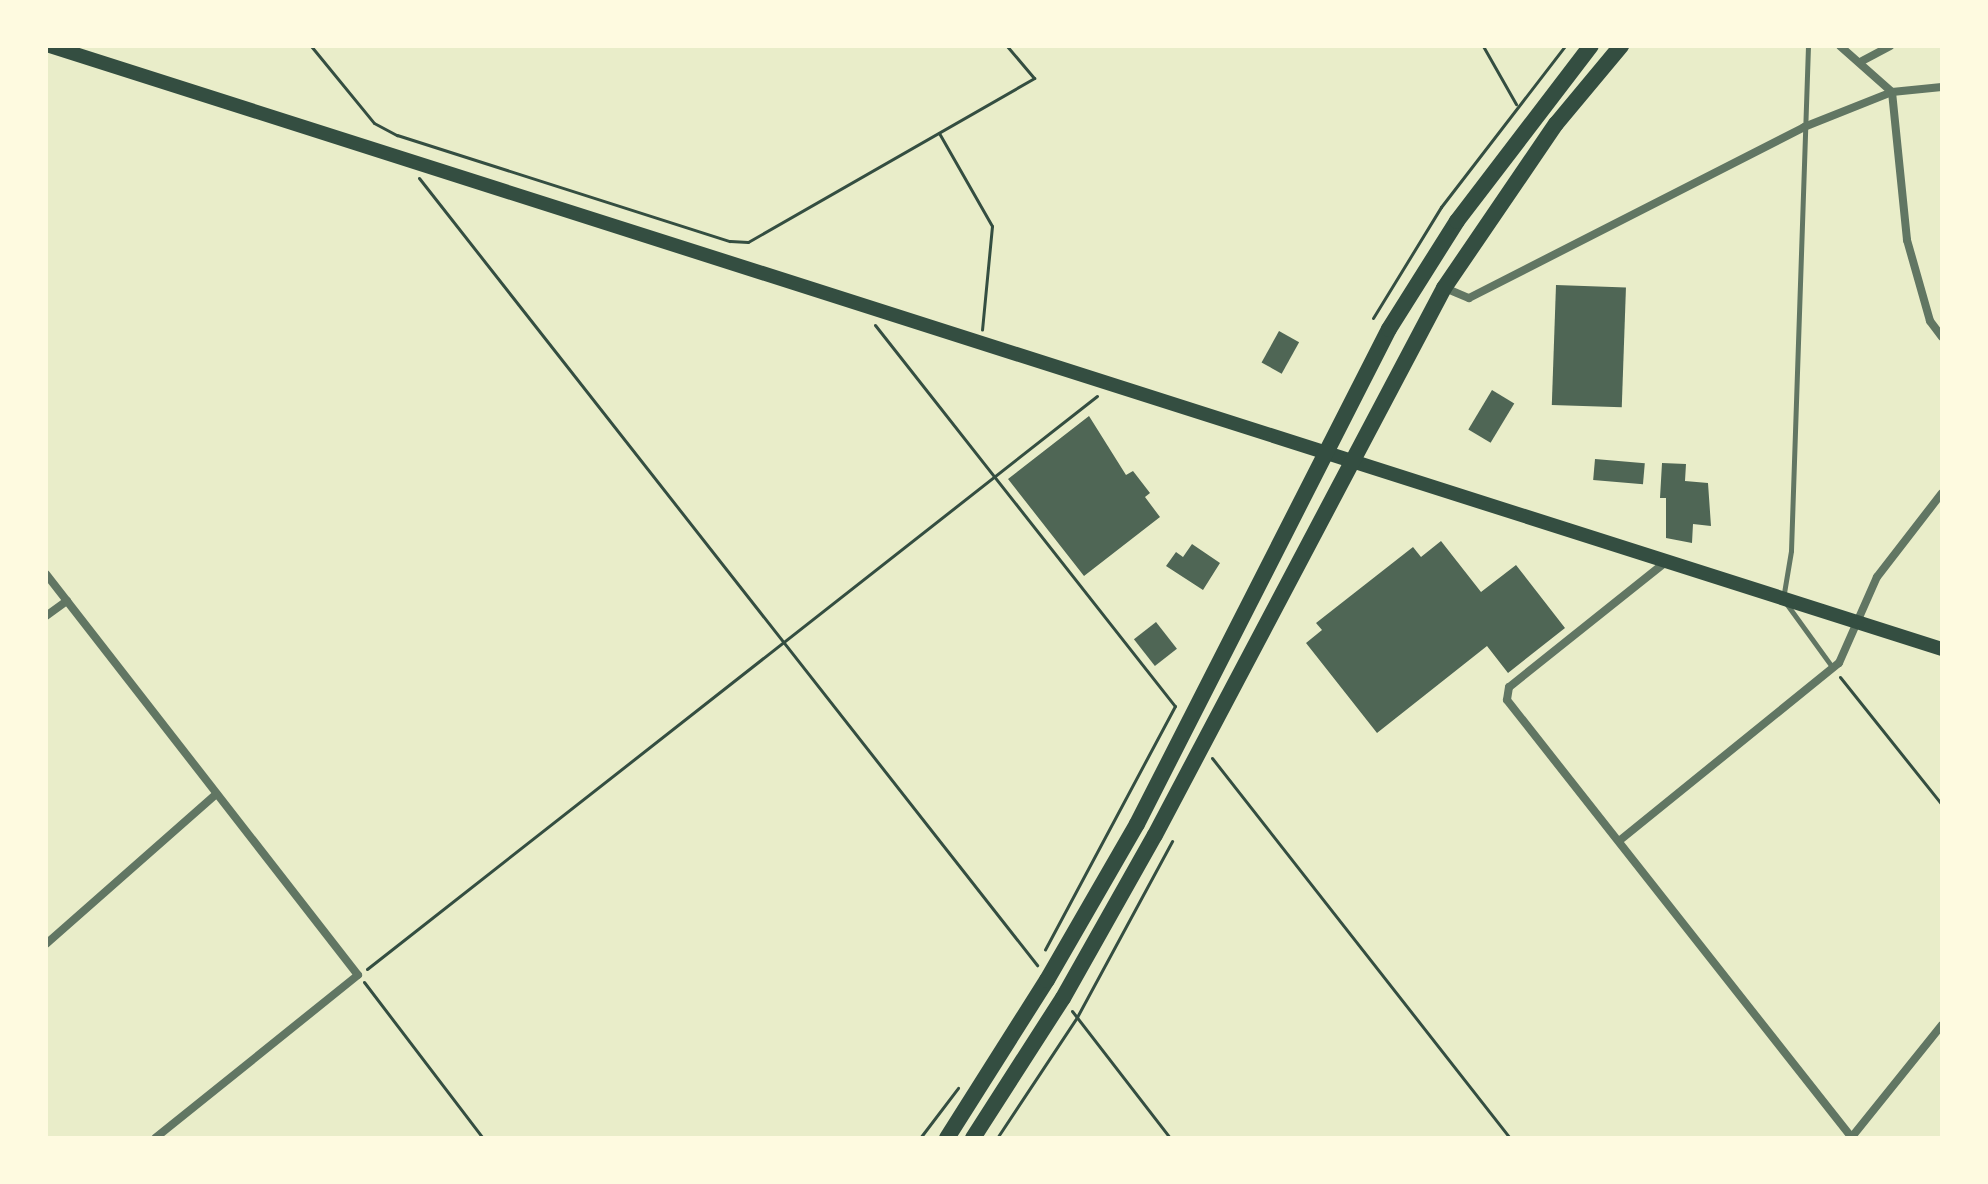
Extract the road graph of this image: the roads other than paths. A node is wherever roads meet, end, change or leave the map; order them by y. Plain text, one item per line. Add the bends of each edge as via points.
1 (50, 46) edge
2 (1591, 46) edge
3 (1621, 46) edge
4 (1808, 46) edge
5 (1840, 46) edge
6 (1890, 46) edge
7 (1862, 61) junction
8 (1942, 87) edge
9 (1892, 92) junction
10 (1804, 127) junction
11 (1444, 288) junction
12 (1942, 337) edge
13 (1322, 453) junction
14 (1350, 462) junction
15 (1942, 493) edge
16 (1667, 561) junction
17 (46, 574) edge
18 (1783, 599) junction
19 (67, 601) junction
20 (46, 616) edge
21 (1860, 623) junction
22 (1940, 645) edge
23 (1833, 668) junction
24 (216, 794) junction
25 (1619, 841) junction
26 (46, 944) edge
27 (1942, 1025) edge
28 (155, 1138) edge
29 (947, 1138) edge
30 (973, 1138) edge
31 (1852, 1138) edge

1 - 13 main road
2 - 13 highway via 1457,221 1389,329
3 - 11 highway via 1556,124
4 - 10 lane
5 - 7 street
6 - 7 street
7 - 9 street
8 - 9 street
9 - 10 street
9 - 12 street via 1907,240 1930,321
10 - 11 street via 1469,298
10 - 18 lane via 1791,551
11 - 14 highway
13 - 14 main road
13 - 29 highway via 1137,824
14 - 16 main road
14 - 30 highway via 1155,835 1063,998
15 - 21 street via 1877,577
16 - 18 main road
16 - 25 street via 1506,693
17 - 19 street
18 - 21 main road
18 - 23 lane
19 - 20 street
19 - 24 street
21 - 22 main road
21 - 23 street
23 - 25 street
24 - 26 street
24 - 28 street via 358,975
25 - 31 street
27 - 31 street

